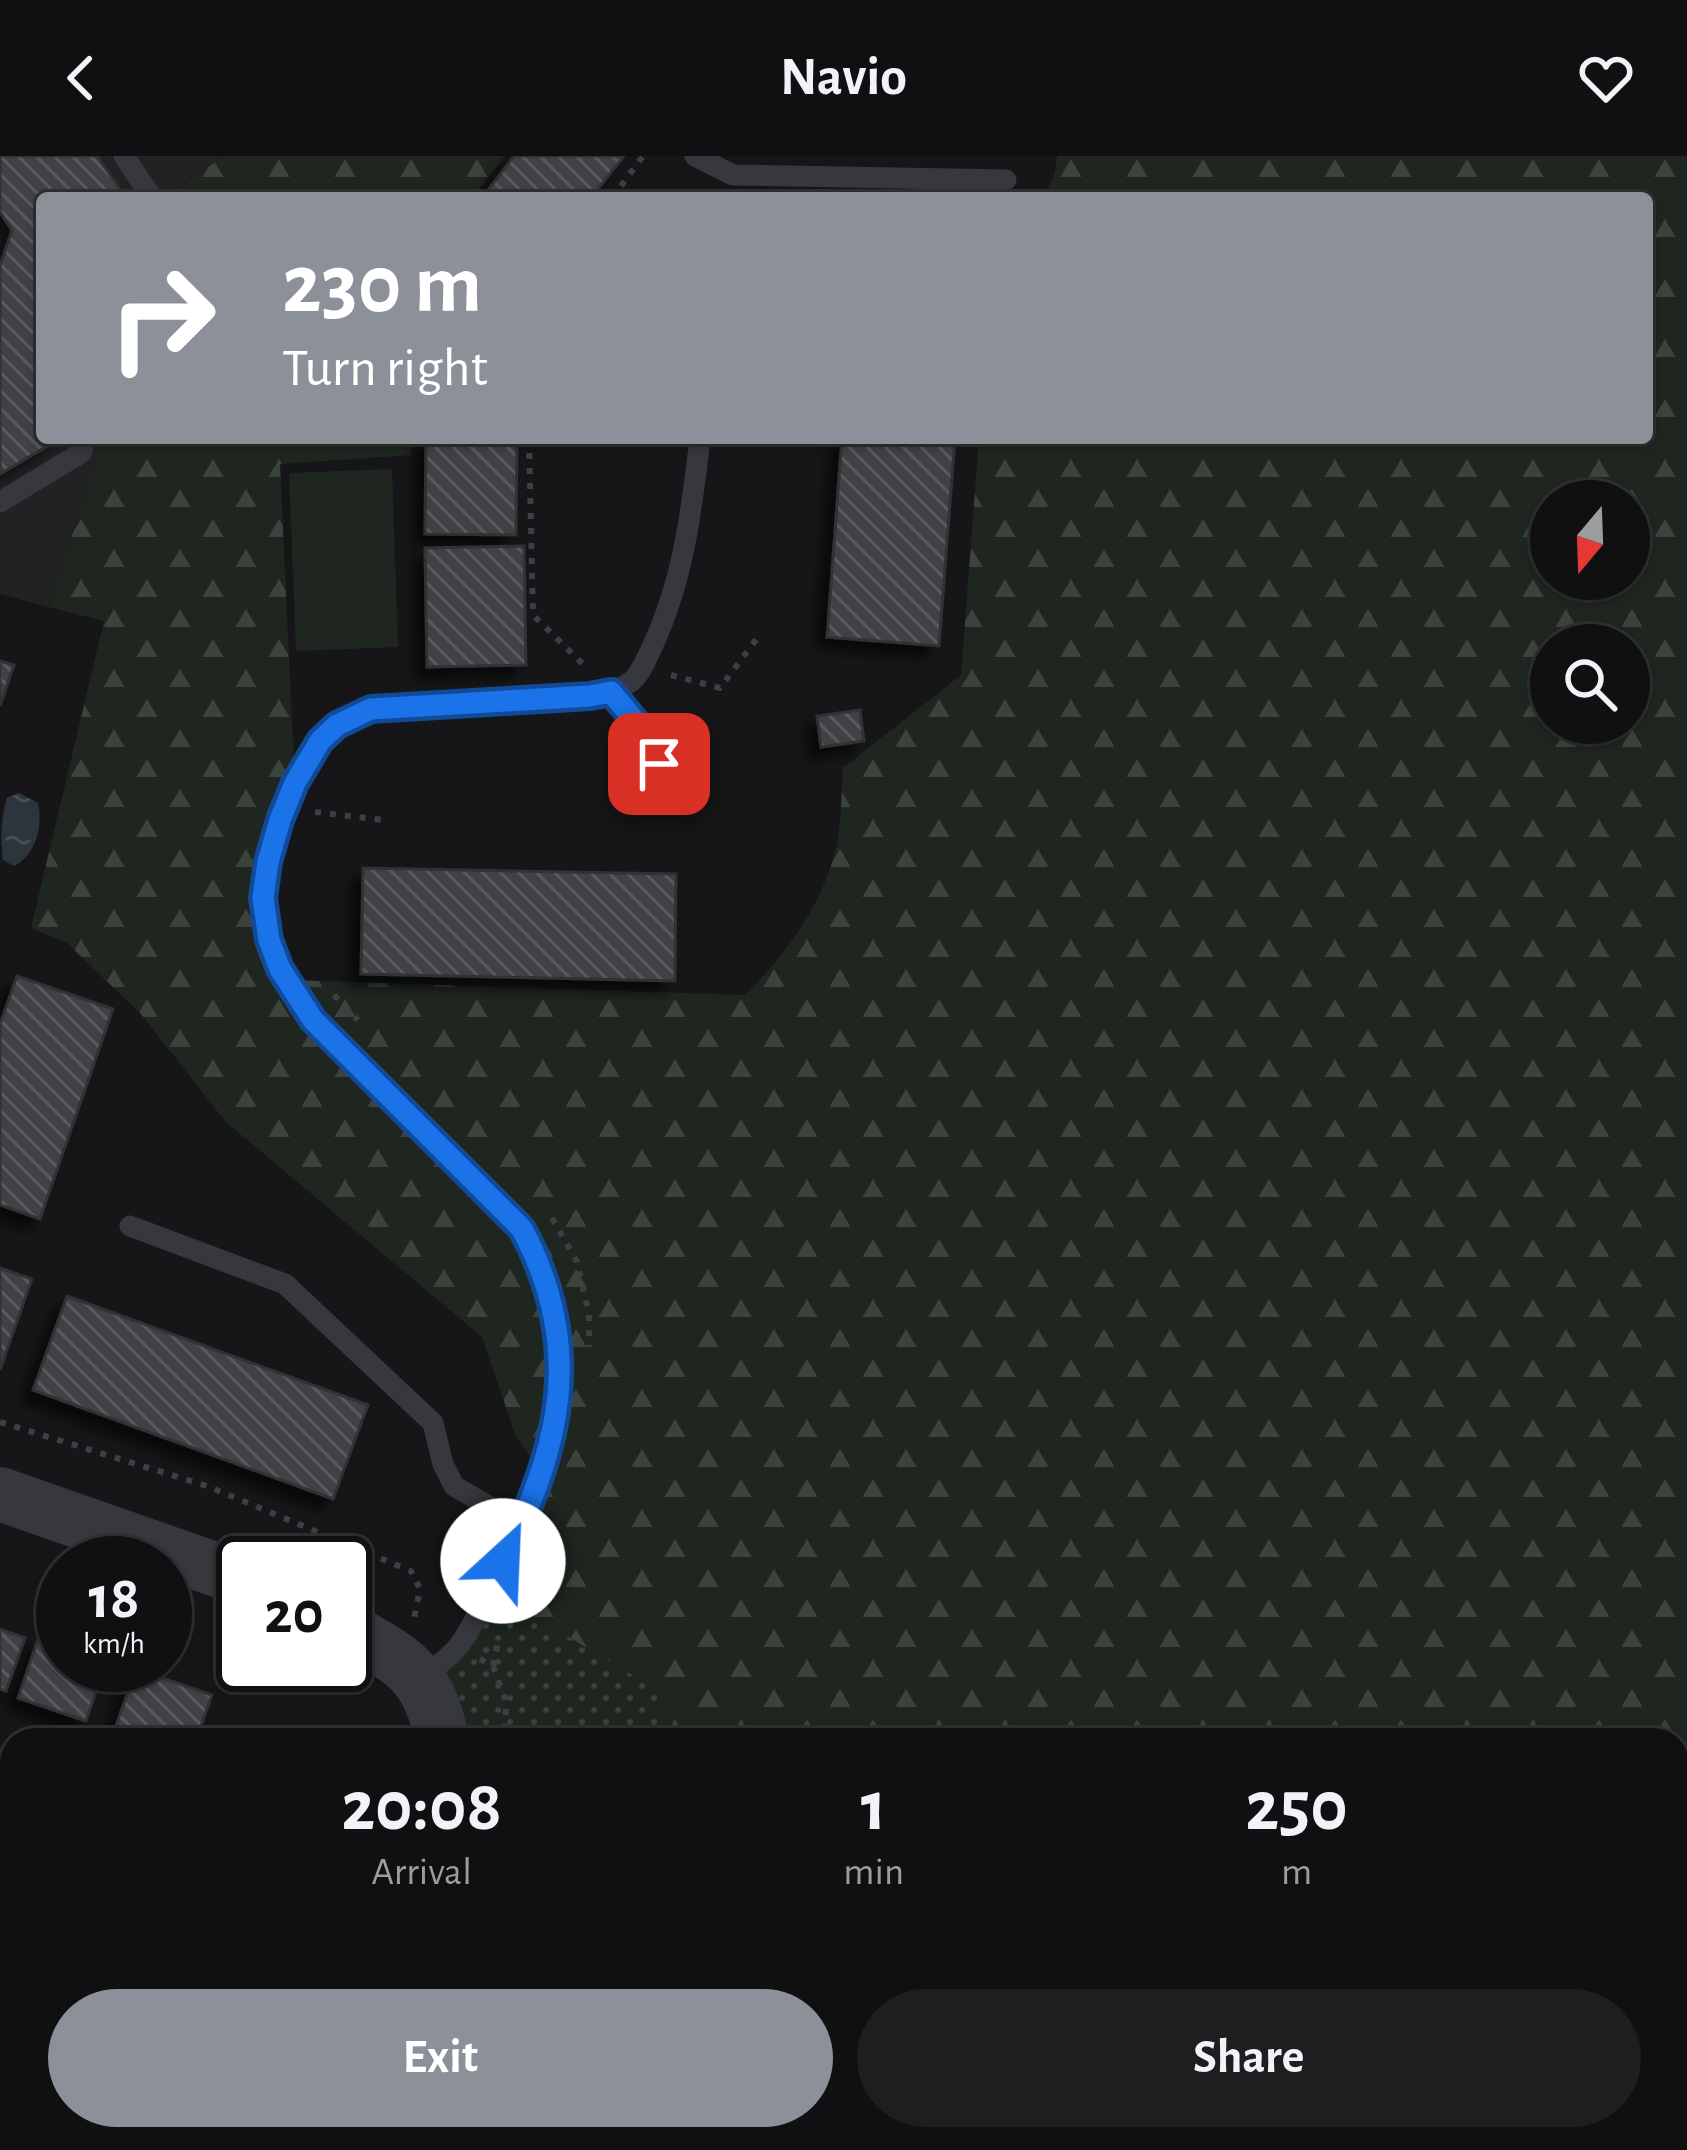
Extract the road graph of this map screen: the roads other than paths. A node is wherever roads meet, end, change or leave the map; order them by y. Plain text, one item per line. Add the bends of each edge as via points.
1 (124, 156) edge
2 (695, 156) edge
3 (1006, 180) dead end
4 (732, 187) edge
5 (148, 192) edge
6 (84, 444) edge
7 (699, 444) edge
8 (0, 502) edge
9 (618, 699) junction
10 (667, 796) dead end
11 (130, 1226) dead end
12 (0, 1494) edge
13 (521, 1525) junction
14 (216, 1570) edge
15 (372, 1643) edge
16 (440, 1663) junction
17 (440, 1728) edge

1 - 5 lane
2 - 4 lane
3 - 4 lane
6 - 8 lane
7 - 9 lane via 689,529 662,627
9 - 10 lane via 641,728
9 - 13 lane via 371,709 337,725 295,783 263,898 280,969 313,1020 522,1229 538,1260 559,1349 559,1398 546,1465
11 - 13 lane via 285,1284 433,1424 454,1486
12 - 14 street
13 - 16 lane
15 - 16 street
16 - 17 street

